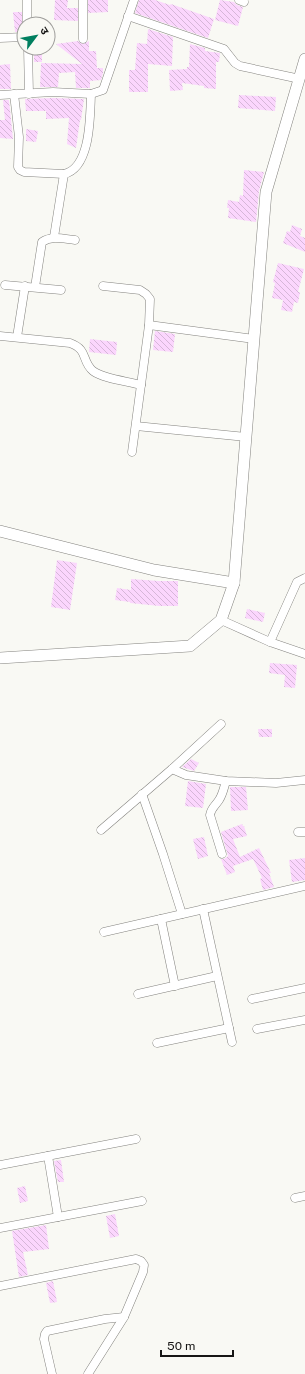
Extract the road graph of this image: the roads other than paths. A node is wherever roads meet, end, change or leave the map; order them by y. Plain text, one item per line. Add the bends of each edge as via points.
1 (27, 0) edge
2 (83, 0) edge
3 (134, 0) edge
4 (27, 16) edge
5 (128, 16) junction
6 (16, 37) edge
7 (0, 38) edge
8 (84, 39) dead end
9 (28, 56) edge
10 (305, 59) edge
11 (300, 79) junction
12 (14, 94) junction
13 (29, 94) junction
14 (91, 94) junction
15 (0, 95) edge
16 (64, 174) junction
17 (54, 237) junction
18 (75, 240) dead end
19 (5, 285) dead end
20 (25, 286) junction
21 (103, 286) dead end
22 (35, 287) junction
23 (61, 290) dead end
24 (149, 324) junction
25 (0, 336) edge
26 (17, 337) junction
27 (254, 339) junction
28 (141, 385) junction
29 (136, 426) junction
30 (246, 437) junction
31 (132, 452) dead end
32 (0, 531) edge
33 (305, 578) edge
34 (234, 583) junction
35 (221, 620) junction
36 (270, 642) junction
37 (305, 654) edge
38 (0, 658) edge
39 (221, 724) dead end
40 (172, 770) junction
41 (305, 780) edge
42 (226, 781) junction
43 (142, 794) junction
44 (101, 830) dead end
45 (222, 854) dead end
46 (305, 886) edge
47 (203, 909) junction
48 (182, 914) junction
49 (161, 919) junction
50 (104, 932) dead end
51 (217, 976) junction
52 (175, 986) junction
53 (305, 988) edge
54 (138, 994) dead end
55 (252, 999) dead end
56 (305, 1020) edge
57 (229, 1028) junction
58 (257, 1029) dead end
59 (232, 1042) dead end
60 (157, 1043) dead end
61 (136, 1139) dead end
62 (48, 1156) junction
63 (0, 1165) edge
64 (305, 1196) edge
65 (295, 1198) dead end
66 (142, 1201) dead end
67 (58, 1217) junction
68 (0, 1228) edge
69 (0, 1286) edge
70 (124, 1317) junction
71 (52, 1374) edge
72 (88, 1374) edge

1 - 4 street
2 - 8 street
3 - 5 street
5 - 11 street via 224,49 240,66
5 - 14 street via 105,86 103,90
6 - 7 street
9 - 13 street
10 - 11 street
11 - 27 street via 266,192
12 - 13 street
12 - 15 street
12 - 16 street via 19,138 18,167 24,172
13 - 14 street
14 - 16 street via 88,141 85,150 75,168
16 - 17 street
17 - 18 street
17 - 22 street via 42,242
19 - 20 street
20 - 22 street
20 - 26 street
21 - 24 street via 140,290 146,294 150,299
22 - 23 street
24 - 27 street
24 - 28 street
25 - 26 street
26 - 28 street via 77,345 92,370 101,375
27 - 30 street
28 - 29 street
29 - 30 street
29 - 31 street
30 - 34 street
32 - 34 street via 154,570
33 - 36 street via 297,582
34 - 35 street
35 - 36 street
35 - 38 street via 190,646
36 - 37 street
39 - 40 street
40 - 42 street via 186,775
40 - 43 street
41 - 42 street
42 - 45 street via 224,790 210,815
43 - 44 street
43 - 48 street
46 - 47 street
47 - 48 street
47 - 51 street
48 - 49 street
49 - 50 street
49 - 52 street
51 - 52 street
51 - 57 street
52 - 54 street
53 - 55 street
56 - 58 street
57 - 59 street
57 - 60 street
61 - 62 street
62 - 63 street
62 - 67 street
64 - 65 street
66 - 67 street
67 - 68 street
69 - 70 street via 136,1259 142,1261 143,1272
70 - 71 street via 47,1331 44,1339
70 - 72 street

